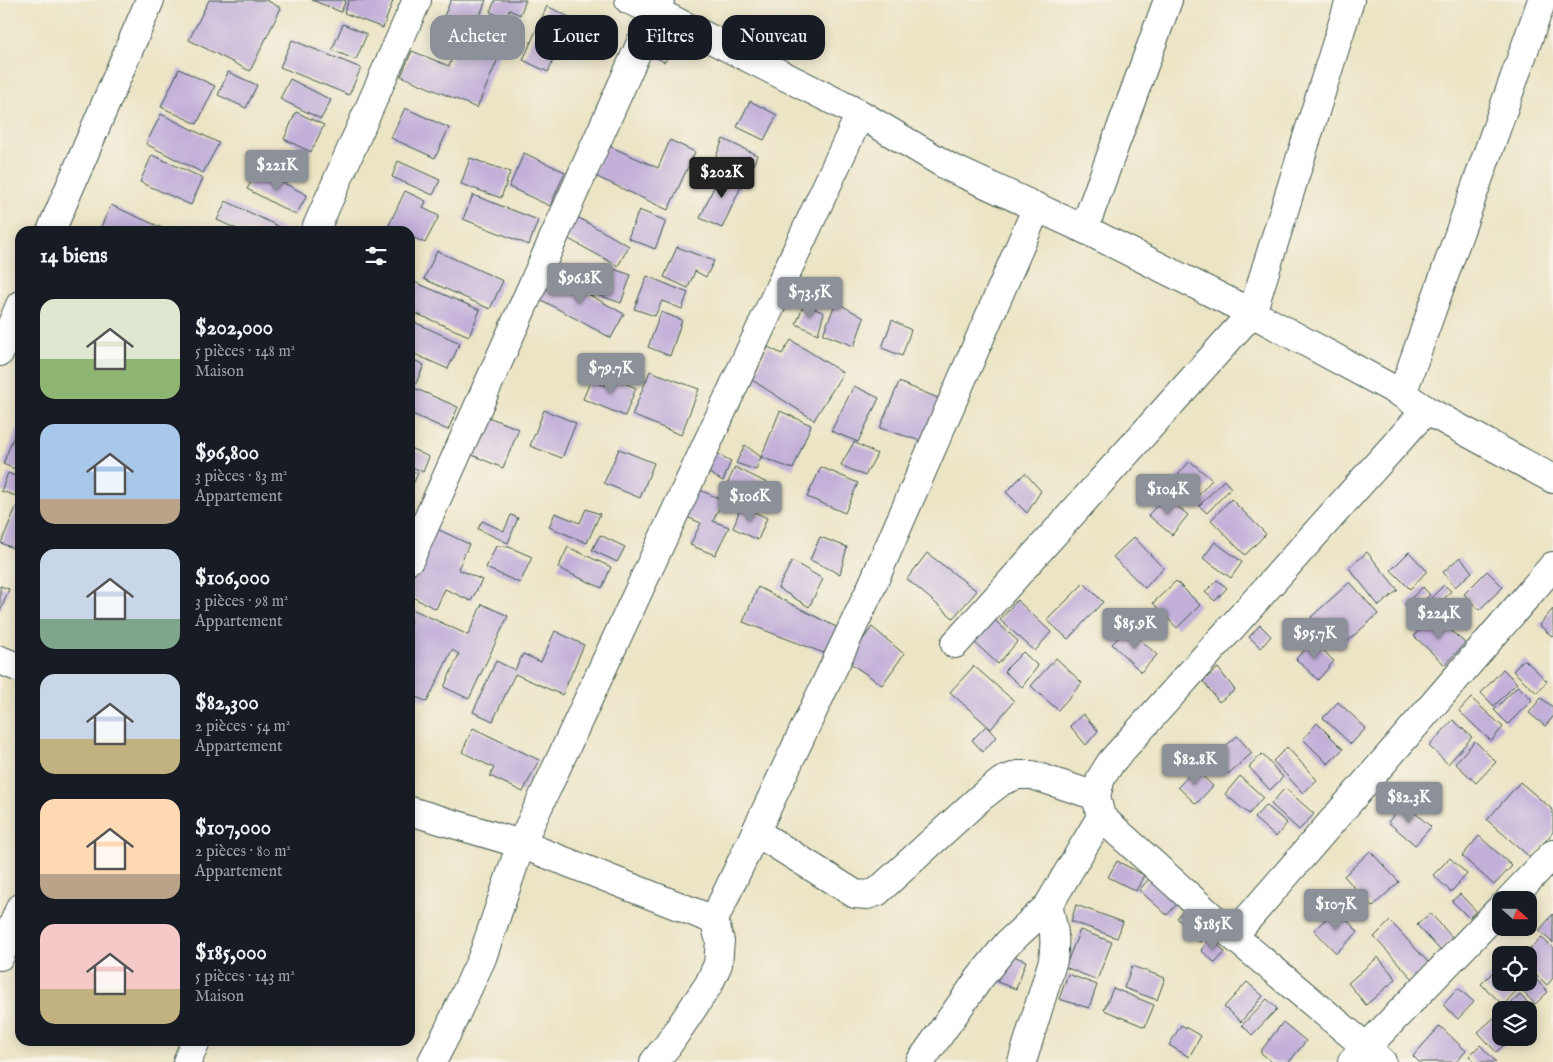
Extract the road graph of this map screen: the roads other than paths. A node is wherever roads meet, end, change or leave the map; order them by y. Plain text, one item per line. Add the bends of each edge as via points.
1 (150, 0) edge
2 (416, 0) edge
3 (629, 0) edge
4 (1168, 0) edge
5 (1350, 0) edge
6 (1542, 0) edge
7 (657, 6) edge
8 (860, 114) junction
9 (1037, 207) junction
10 (53, 226) edge
11 (317, 226) edge
12 (1084, 229) junction
13 (1252, 313) junction
14 (15, 317) edge
15 (0, 352) edge
16 (1402, 394) junction
17 (1426, 410) junction
18 (1553, 479) edge
19 (415, 548) edge
20 (1553, 566) edge
21 (955, 644) dead end
22 (0, 660) edge
23 (15, 666) edge
24 (1099, 807) junction
25 (415, 812) edge
26 (756, 832) junction
27 (521, 844) junction
28 (1553, 854) edge
29 (1518, 891) edge
30 (1048, 906) junction
31 (1492, 918) edge
32 (15, 920) edge
33 (714, 920) junction
34 (1233, 936) junction
35 (0, 956) edge
36 (194, 1046) edge
37 (1367, 1057) edge
38 (187, 1062) edge
39 (432, 1062) edge
40 (654, 1062) edge
41 (920, 1062) edge
42 (1022, 1062) edge

1 - 10 street
2 - 11 street
3 - 7 street
4 - 12 street
5 - 13 street
6 - 16 street
7 - 8 street
7 - 19 street
8 - 9 street via 949,167
8 - 27 street
9 - 12 street
9 - 26 street via 871,588
12 - 13 street
13 - 16 street
13 - 21 street
14 - 15 street
16 - 17 street
17 - 18 street
17 - 24 street via 1111,762 1101,778
20 - 34 street
22 - 23 street
24 - 26 street via 1032,775 1018,775 1002,781 877,892 867,896 855,894
24 - 30 street
24 - 34 street
25 - 27 street
26 - 33 street
27 - 33 street
27 - 39 street via 482,958
28 - 29 street
30 - 41 street via 1008,943
30 - 42 street via 1054,927 1053,960
31 - 37 street
32 - 35 street
33 - 40 street via 720,941 718,964 709,984
34 - 37 street
36 - 38 street

